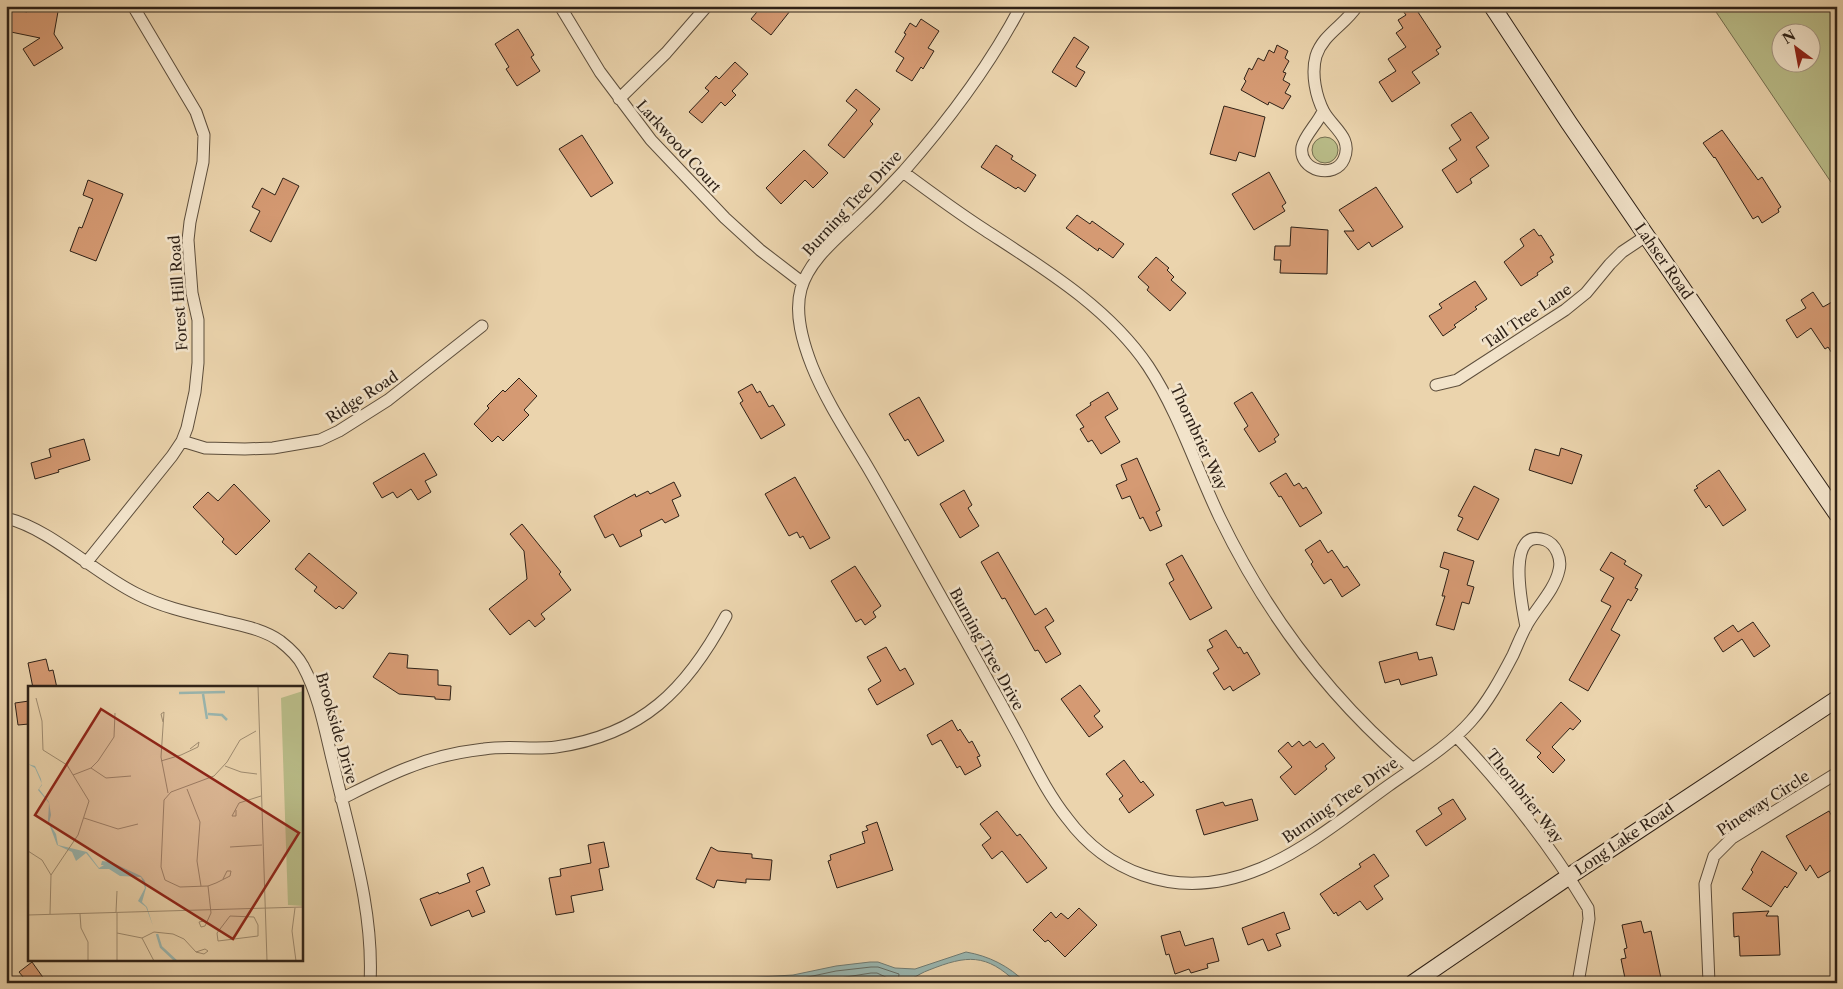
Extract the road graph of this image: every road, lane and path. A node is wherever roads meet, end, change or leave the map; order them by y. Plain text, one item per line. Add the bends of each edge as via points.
1 (134, 6) edge
2 (560, 6) edge
3 (706, 6) edge
4 (1022, 6) edge
5 (1357, 6) edge
6 (1492, 6) edge
7 (619, 99) junction
8 (1324, 111) junction
9 (903, 172) junction
10 (1646, 236) junction
11 (803, 282) junction
12 (482, 326) dead end
13 (1436, 384) dead end
14 (182, 441) junction
15 (1837, 514) edge
16 (6, 518) edge
17 (86, 563) junction
18 (726, 616) dead end
19 (1526, 627) junction
20 (1837, 699) edge
21 (1456, 736) junction
22 (1412, 768) junction
23 (1837, 773) edge
24 (342, 799) junction
25 (1568, 877) junction
26 (370, 983) edge
27 (1413, 983) edge
28 (1578, 983) edge
29 (1709, 983) edge

1 - 14 street, Forest Hill Road via 196,112 204,135 203,162 188,240 192,293 198,320 198,363 192,413
2 - 7 street, Larkwood Court
3 - 7 street via 666,53
4 - 9 street, Burning Tree Drive via 972,84
5 - 8 street via 1330,33 1316,57 1315,84
6 - 10 street, Lahser Road
7 - 11 street, Larkwood Court via 701,195 760,250
8 - 8 street via 1304,140 1302,152 1311,167 1322,171 1338,166 1346,150 1343,137
9 - 11 street, Burning Tree Drive via 811,267
9 - 22 street, Thornbrier Way via 1077,293 1134,348 1161,388 1224,526 1276,617 1332,691
10 - 13 street, Tall Tree Lane via 1622,252 1586,294 1565,310 1457,380
10 - 15 street, Lahser Road
11 - 22 street, Burning Tree Drive via 798,304 801,330 823,391 1052,797 1070,823 1106,858 1155,879 1186,884 1225,880 1259,870 1292,853
12 - 14 street, Ridge Road via 388,400 320,440 245,449 205,448
14 - 17 street, Forest Hill Road
16 - 17 street, Brookside Drive via 36,529
17 - 24 street, Brookside Drive via 138,594 174,608 264,632 293,652 303,664 316,698
18 - 24 street via 683,682 645,715 616,730 556,747 486,748 441,757 407,767
19 - 19 street, Burning Tree Drive via 1559,569 1558,553 1545,540 1528,543 1519,554
19 - 21 street, Burning Tree Drive via 1497,685
20 - 25 street, Long Lake Road
21 - 22 street, Burning Tree Drive
21 - 25 street, Thornbrier Way via 1513,802
23 - 29 street, Pineway Circle via 1732,838 1714,856 1705,884
24 - 26 street, Brookside Drive via 367,917
25 - 27 street, Long Lake Road
25 - 28 street, Thornbrier Way via 1588,908

